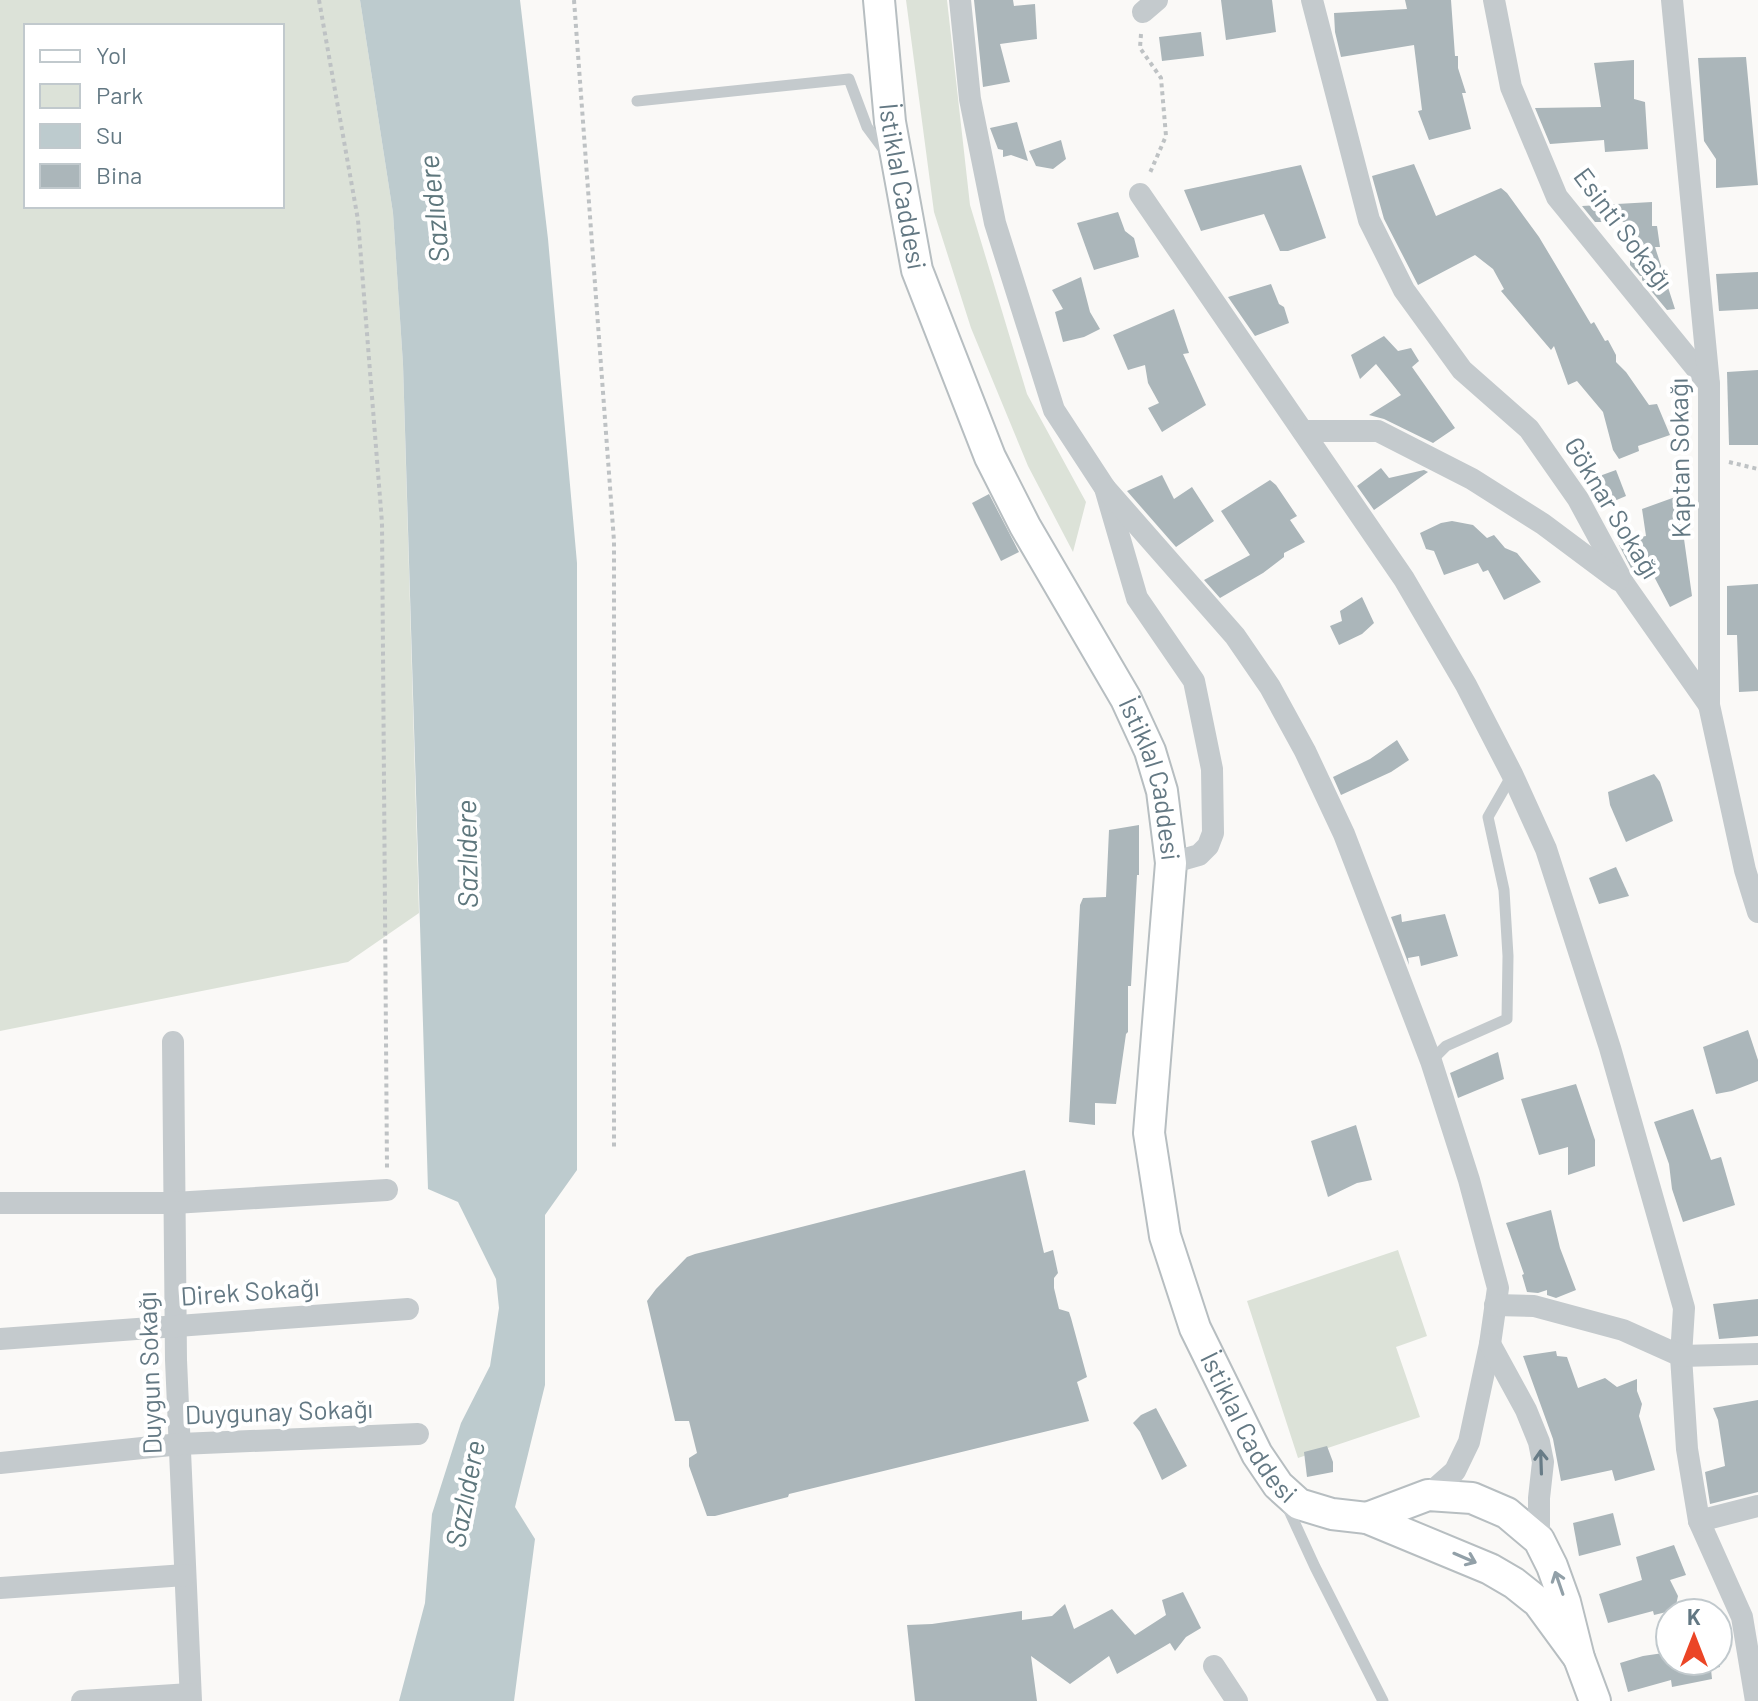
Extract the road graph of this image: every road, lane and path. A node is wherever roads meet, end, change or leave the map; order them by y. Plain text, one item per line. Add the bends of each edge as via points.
1 (319, 0) edge
2 (574, 0) edge
3 (879, 0) edge
4 (960, 0) edge
5 (1312, 0) edge
6 (1494, 0) edge
7 (1672, 0) edge
8 (1150, 6) edge
9 (637, 101) dead end
10 (897, 167) junction
11 (1140, 194) joint
12 (1709, 384) junction
13 (1303, 431) junction
14 (1105, 488) junction
15 (1624, 584) junction
16 (1709, 705) junction
17 (1512, 774) junction
18 (1171, 863) junction
19 (1758, 912) edge
20 (173, 1042) dead end
21 (1431, 1061) junction
22 (614, 1147) dead end
23 (387, 1190) joint
24 (0, 1203) edge
25 (174, 1203) junction
26 (1495, 1305) junction
27 (408, 1309) dead end
28 (176, 1325) junction
29 (0, 1339) edge
30 (1490, 1344) junction
31 (1758, 1354) edge
32 (1681, 1356) junction
33 (418, 1434) dead end
34 (180, 1444) junction
35 (0, 1463) edge
36 (1278, 1485) junction
37 (1428, 1495) junction
38 (1758, 1506) edge
39 (1367, 1518) junction
40 (1699, 1521) junction
41 (1539, 1540) junction
42 (1423, 1542) junction
43 (185, 1575) junction
44 (1502, 1576) junction
45 (0, 1588) edge
46 (1750, 1616) edge
47 (1579, 1658) junction
48 (1214, 1666) dead end
49 (191, 1698) edge
50 (82, 1701) edge
51 (1237, 1701) edge
52 (1383, 1701) edge
53 (1595, 1701) edge
54 (1756, 1701) edge

1 - 23 path via 358,220 382,523
2 - 22 path via 614,541
3 - 10 main road, İstiklal Caddesi
4 - 14 street via 970,99 995,223 1054,410
5 - 15 street, Göknar Sokağı via 1369,220 1404,290 1462,370 1529,429 1578,499
6 - 12 street, Esinti Sokağı via 1511,87 1557,197
7 - 12 street, Kaptan Sokağı
8 - 11 path via 1140,48 1161,78 1166,136
9 - 10 lane via 849,79 867,127
10 - 18 main road, İstiklal Caddesi via 917,270 990,457 1150,751 1162,791
11 - 13 street
12 - 16 street, Kaptan Sokağı
13 - 15 street via 1378,431 1472,479
13 - 17 street via 1404,579
14 - 18 street via 1137,598 1194,681 1212,769 1213,833 1208,846 1199,855
14 - 21 street via 1235,636 1270,687 1344,834
15 - 16 street, Göknar Sokağı
16 - 19 street, Kaptan Sokağı
17 - 21 lane via 1488,817 1504,890 1507,1019 1446,1046
17 - 32 street via 1546,849 1610,1048 1684,1308
18 - 36 main road, İstiklal Caddesi via 1149,1133 1158,1201 1195,1328 1257,1454
20 - 25 street, Duygun Sokağı
21 - 26 street via 1492,1261 1498,1288
23 - 25 street
24 - 25 street
25 - 28 street, Duygun Sokağı
26 - 30 street
26 - 32 street via 1534,1306 1623,1330
27 - 28 street, Direk Sokağı
28 - 29 street, Direk Sokağı
28 - 34 street, Duygun Sokağı
30 - 37 street via 1469,1442 1455,1471
41 -> 30 street via 1539,1442
31 - 32 street
32 - 40 street via 1687,1449
33 - 34 street, Duygunay Sokağı
34 - 35 street, Duygunay Sokağı
34 - 43 street, Duygun Sokağı
36 - 39 main road, İstiklal Caddesi via 1299,1504
36 - 52 lane
37 - 39 main road, İstiklal Caddesi
37 - 41 main road, İstiklal Caddesi via 1472,1498 1507,1513
37 - 42 main road via 1414,1517
38 - 40 street
39 - 42 main road, İstiklal Caddesi
40 - 46 street
41 - 44 main road via 1537,1558 1527,1570
47 -> 41 main road, İstiklal Caddesi via 1560,1585
42 -> 44 main road, İstiklal Caddesi
43 - 45 street
43 - 49 street, Duygun Sokağı
44 - 47 main road, İstiklal Caddesi via 1538,1602
46 - 54 street
47 - 53 main road, İstiklal Caddesi
48 - 51 street
49 - 50 street

